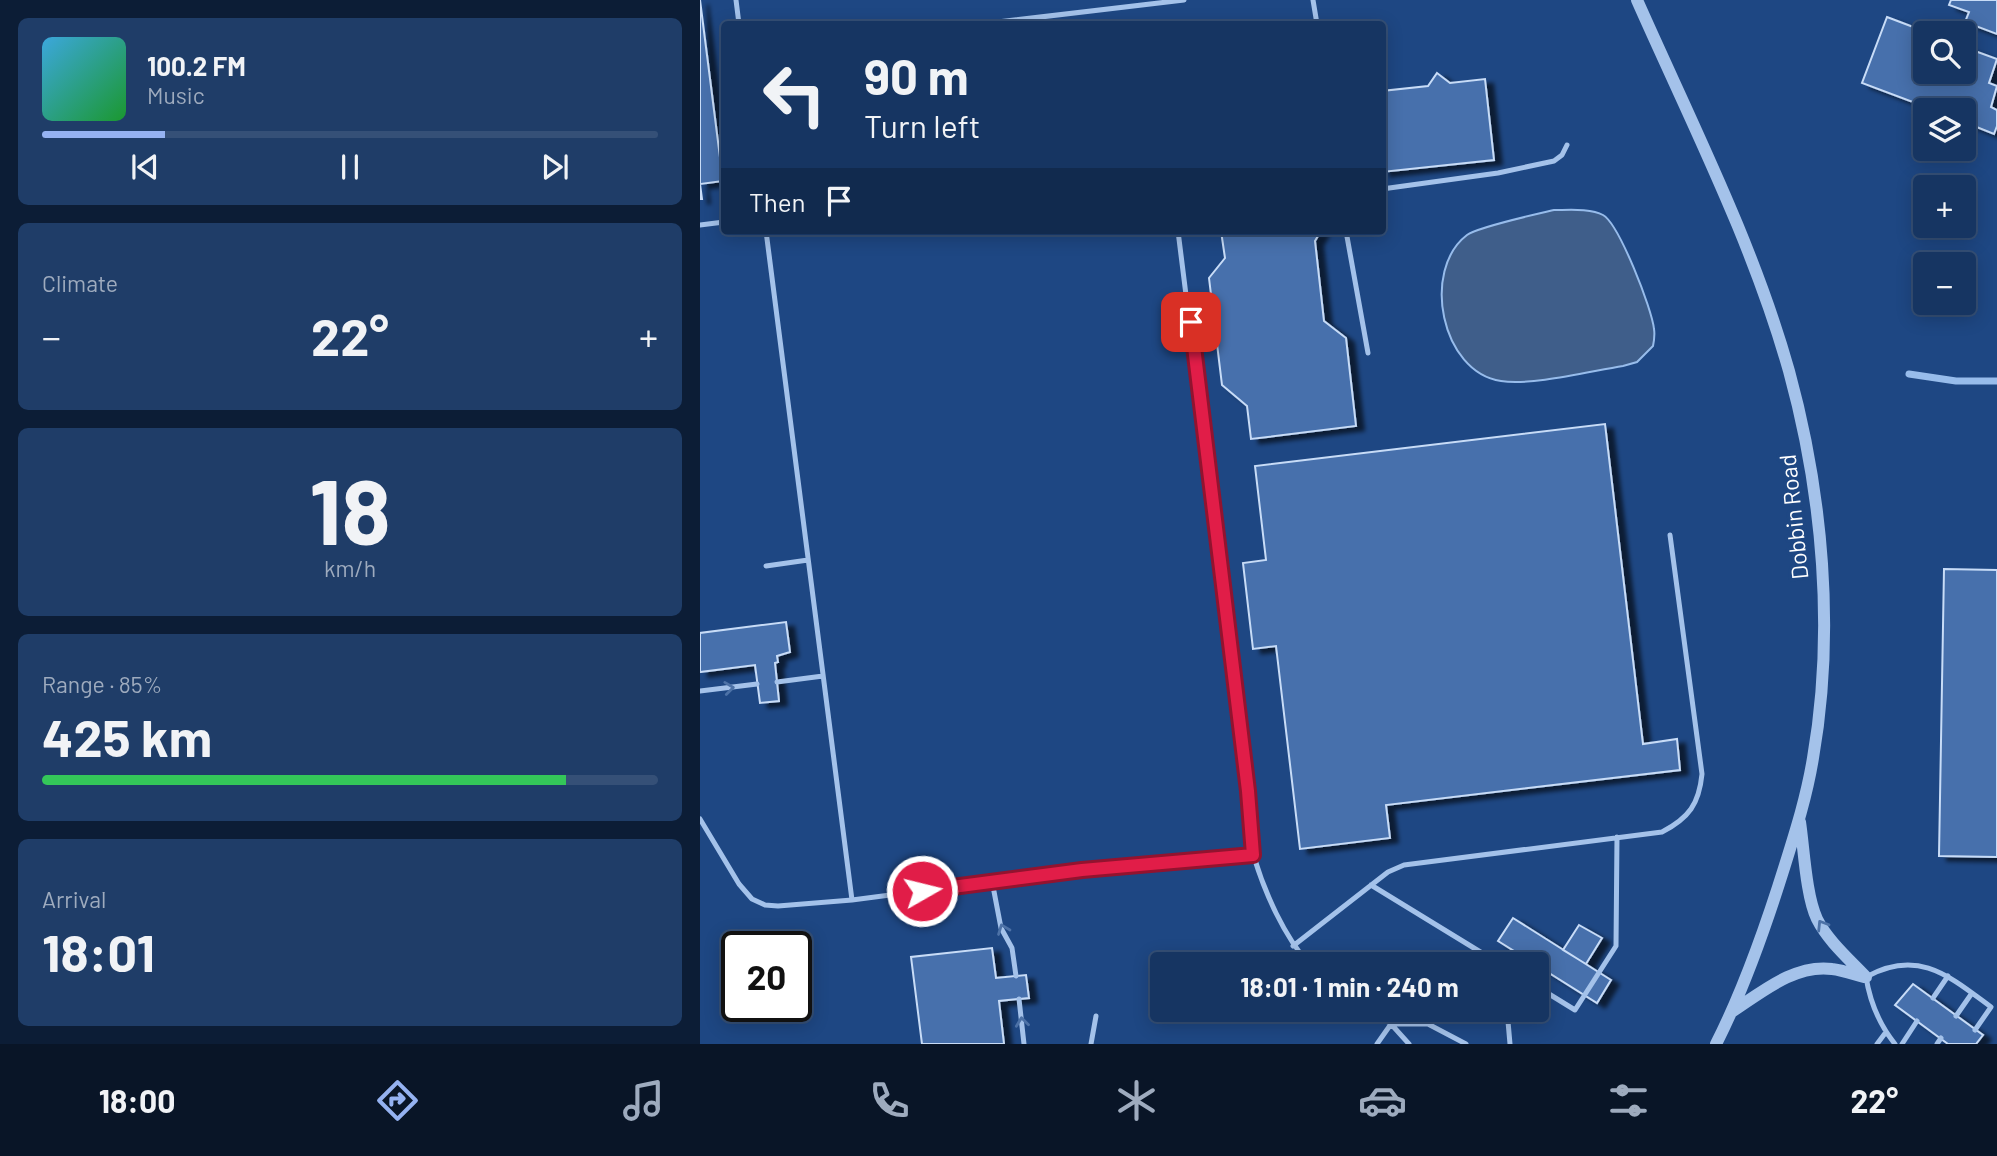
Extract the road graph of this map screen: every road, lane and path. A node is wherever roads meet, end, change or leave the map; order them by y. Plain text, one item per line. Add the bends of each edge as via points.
1 (736, 0) edge
2 (1184, 0) edge
3 (1313, 0) edge
4 (1637, 0) edge
5 (739, 21) edge
6 (1006, 21) edge
7 (1316, 21) edge
8 (1567, 145) dead end
9 (1386, 188) edge
10 (721, 222) edge
11 (700, 226) edge
12 (767, 235) edge
13 (1179, 235) edge
14 (1347, 235) edge
15 (1368, 354) dead end
16 (1670, 535) dead end
17 (808, 561) junction
18 (766, 566) dead end
19 (823, 676) junction
20 (777, 682) dead end
21 (757, 684) dead end
22 (700, 691) edge
23 (700, 819) edge
24 (1800, 819) junction
25 (1617, 837) junction
26 (1253, 855) junction
27 (992, 881) junction
28 (1371, 886) junction
29 (852, 900) junction
30 (1293, 946) junction
31 (1298, 952) edge
32 (1480, 952) edge
33 (1016, 976) dead end
34 (1948, 976) junction
35 (1866, 977) junction
36 (1972, 993) junction
37 (1549, 994) edge
38 (1933, 998) dead end
39 (1019, 999) dead end
40 (1733, 1011) junction
41 (1096, 1016) dead end
42 (1956, 1016) dead end
43 (1917, 1021) dead end
44 (1388, 1022) edge
45 (1508, 1022) edge
46 (1391, 1024) junction
47 (1975, 1030) dead end
48 (1886, 1032) junction
49 (1024, 1044) edge
50 (1091, 1044) edge
51 (1377, 1044) edge
52 (1409, 1044) edge
53 (1466, 1044) edge
54 (1510, 1044) edge
55 (1716, 1044) edge
56 (1877, 1044) edge
57 (1895, 1044) edge
58 (1902, 1044) edge

1 - 5 lane
2 - 6 lane
3 - 7 lane
4 - 24 street, Dobbin Road via 1749,252 1789,372 1808,451 1818,524 1822,674 1813,758
8 - 9 lane via 1555,161
10 - 11 lane
12 - 17 lane
13 - 26 lane
14 - 15 lane
16 - 25 lane via 1702,774 1700,789 1679,823 1662,832
17 - 18 lane
17 - 19 lane
19 - 20 lane
19 - 29 lane
22 -> 21 lane
23 - 29 lane via 752,899 778,906
35 -> 24 street via 1816,917
24 - 40 street, Dobbin Road
25 - 28 lane via 1404,865
25 - 37 lane via 1616,946 1575,1010
26 - 27 lane
26 - 30 lane
27 - 29 lane
33 -> 27 lane
28 - 30 lane
28 - 32 lane
30 - 31 lane
34 - 35 lane via 1923,965 1884,967
34 - 36 lane
34 - 38 lane
35 - 40 street via 1830,968 1809,970 1787,977
35 - 48 lane
36 - 42 lane
36 - 47 lane via 1992,1007
49 -> 39 lane
40 - 55 street, Dobbin Road
41 - 50 lane
43 - 58 lane
44 - 46 lane
45 - 54 lane
46 - 51 lane
46 - 52 lane
46 - 53 lane via 1429,1024
48 - 56 lane
48 - 57 lane

